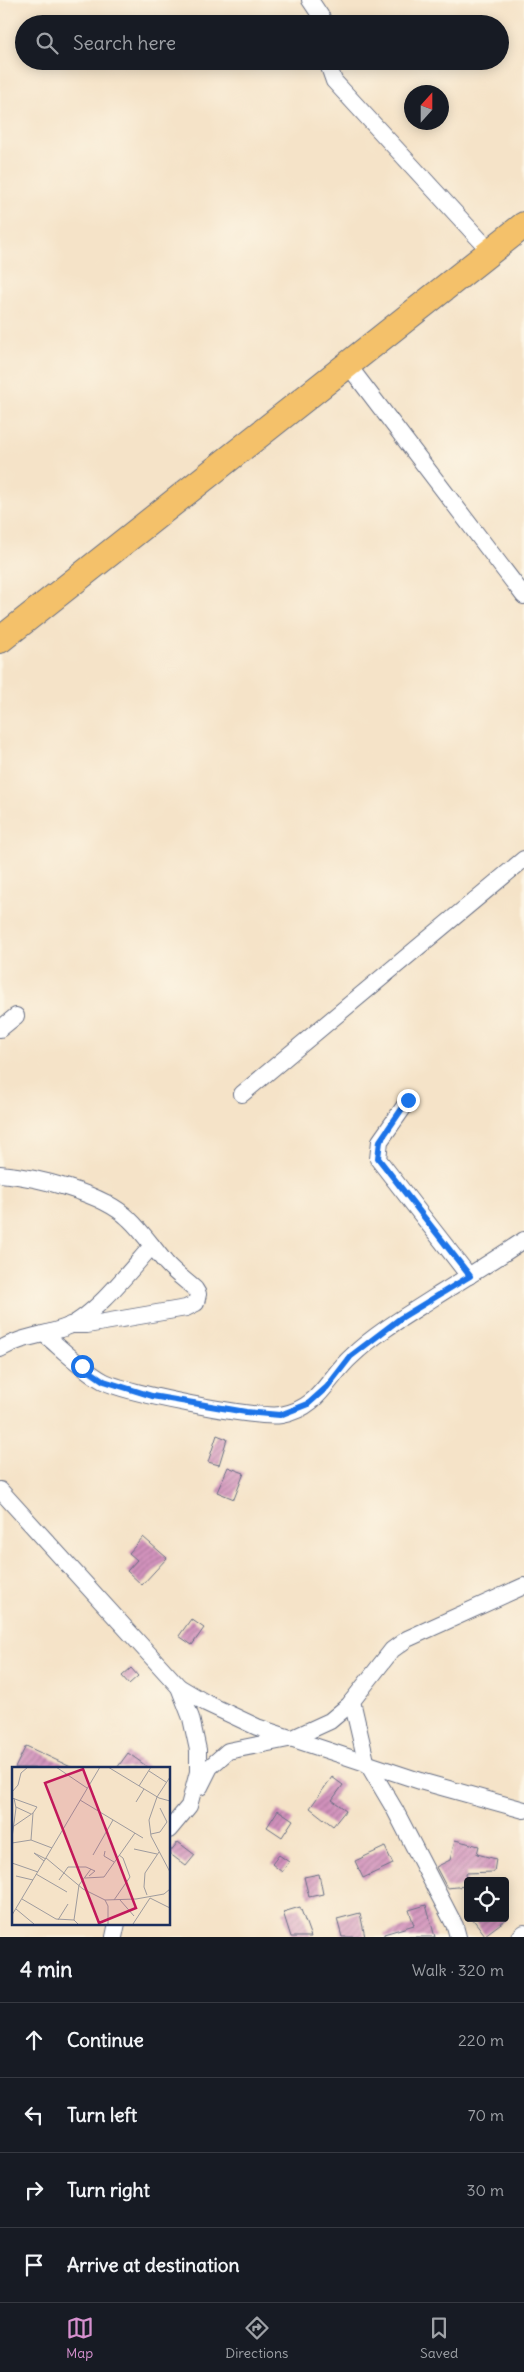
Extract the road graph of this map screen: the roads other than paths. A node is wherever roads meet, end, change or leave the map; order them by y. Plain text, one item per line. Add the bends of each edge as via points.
1 (310, 0) edge
2 (320, 15) edge
3 (330, 70) edge
4 (524, 225) edge
5 (491, 252) junction
6 (348, 365) junction
7 (524, 596) edge
8 (0, 640) edge
9 (524, 859) edge
10 (16, 1016) dead end
11 (0, 1029) edge
12 (242, 1094) dead end
13 (408, 1100) dead end
14 (0, 1174) edge
15 (524, 1240) edge
16 (152, 1246) junction
17 (470, 1276) junction
18 (70, 1325) junction
19 (44, 1334) junction
20 (0, 1349) edge
21 (0, 1490) edge
22 (524, 1586) edge
23 (179, 1687) junction
24 (352, 1701) junction
25 (293, 1738) junction
26 (366, 1761) junction
27 (189, 1806) junction
28 (524, 1810) edge
29 (170, 1829) edge
30 (117, 1924) edge
31 (524, 1933) edge
32 (114, 1937) edge
33 (458, 1937) edge
34 (520, 1937) edge

1 - 2 street
3 - 5 street via 334,80
4 - 5 main road
5 - 6 main road
6 - 7 street
6 - 8 main road
9 - 12 street
10 - 11 street
13 - 17 street via 380,1141 378,1158
14 - 16 street via 86,1192 129,1218
15 - 17 street
16 - 18 street via 108,1294
16 - 18 street via 195,1289 198,1294 196,1303 186,1308
17 - 19 street via 401,1318 351,1356 327,1387 308,1404 280,1415 246,1412 125,1389 104,1381
18 - 19 street
19 - 20 street via 26,1336
21 - 23 street
22 - 24 street via 407,1639 392,1650
23 - 25 street via 256,1727
23 - 27 street via 191,1718 198,1750 198,1772
24 - 25 street via 330,1721
24 - 26 street
25 - 26 street
25 - 27 street via 228,1751 210,1767
26 - 28 street via 420,1781
26 - 33 street via 399,1818
27 - 29 street
30 - 32 street
31 - 34 street

